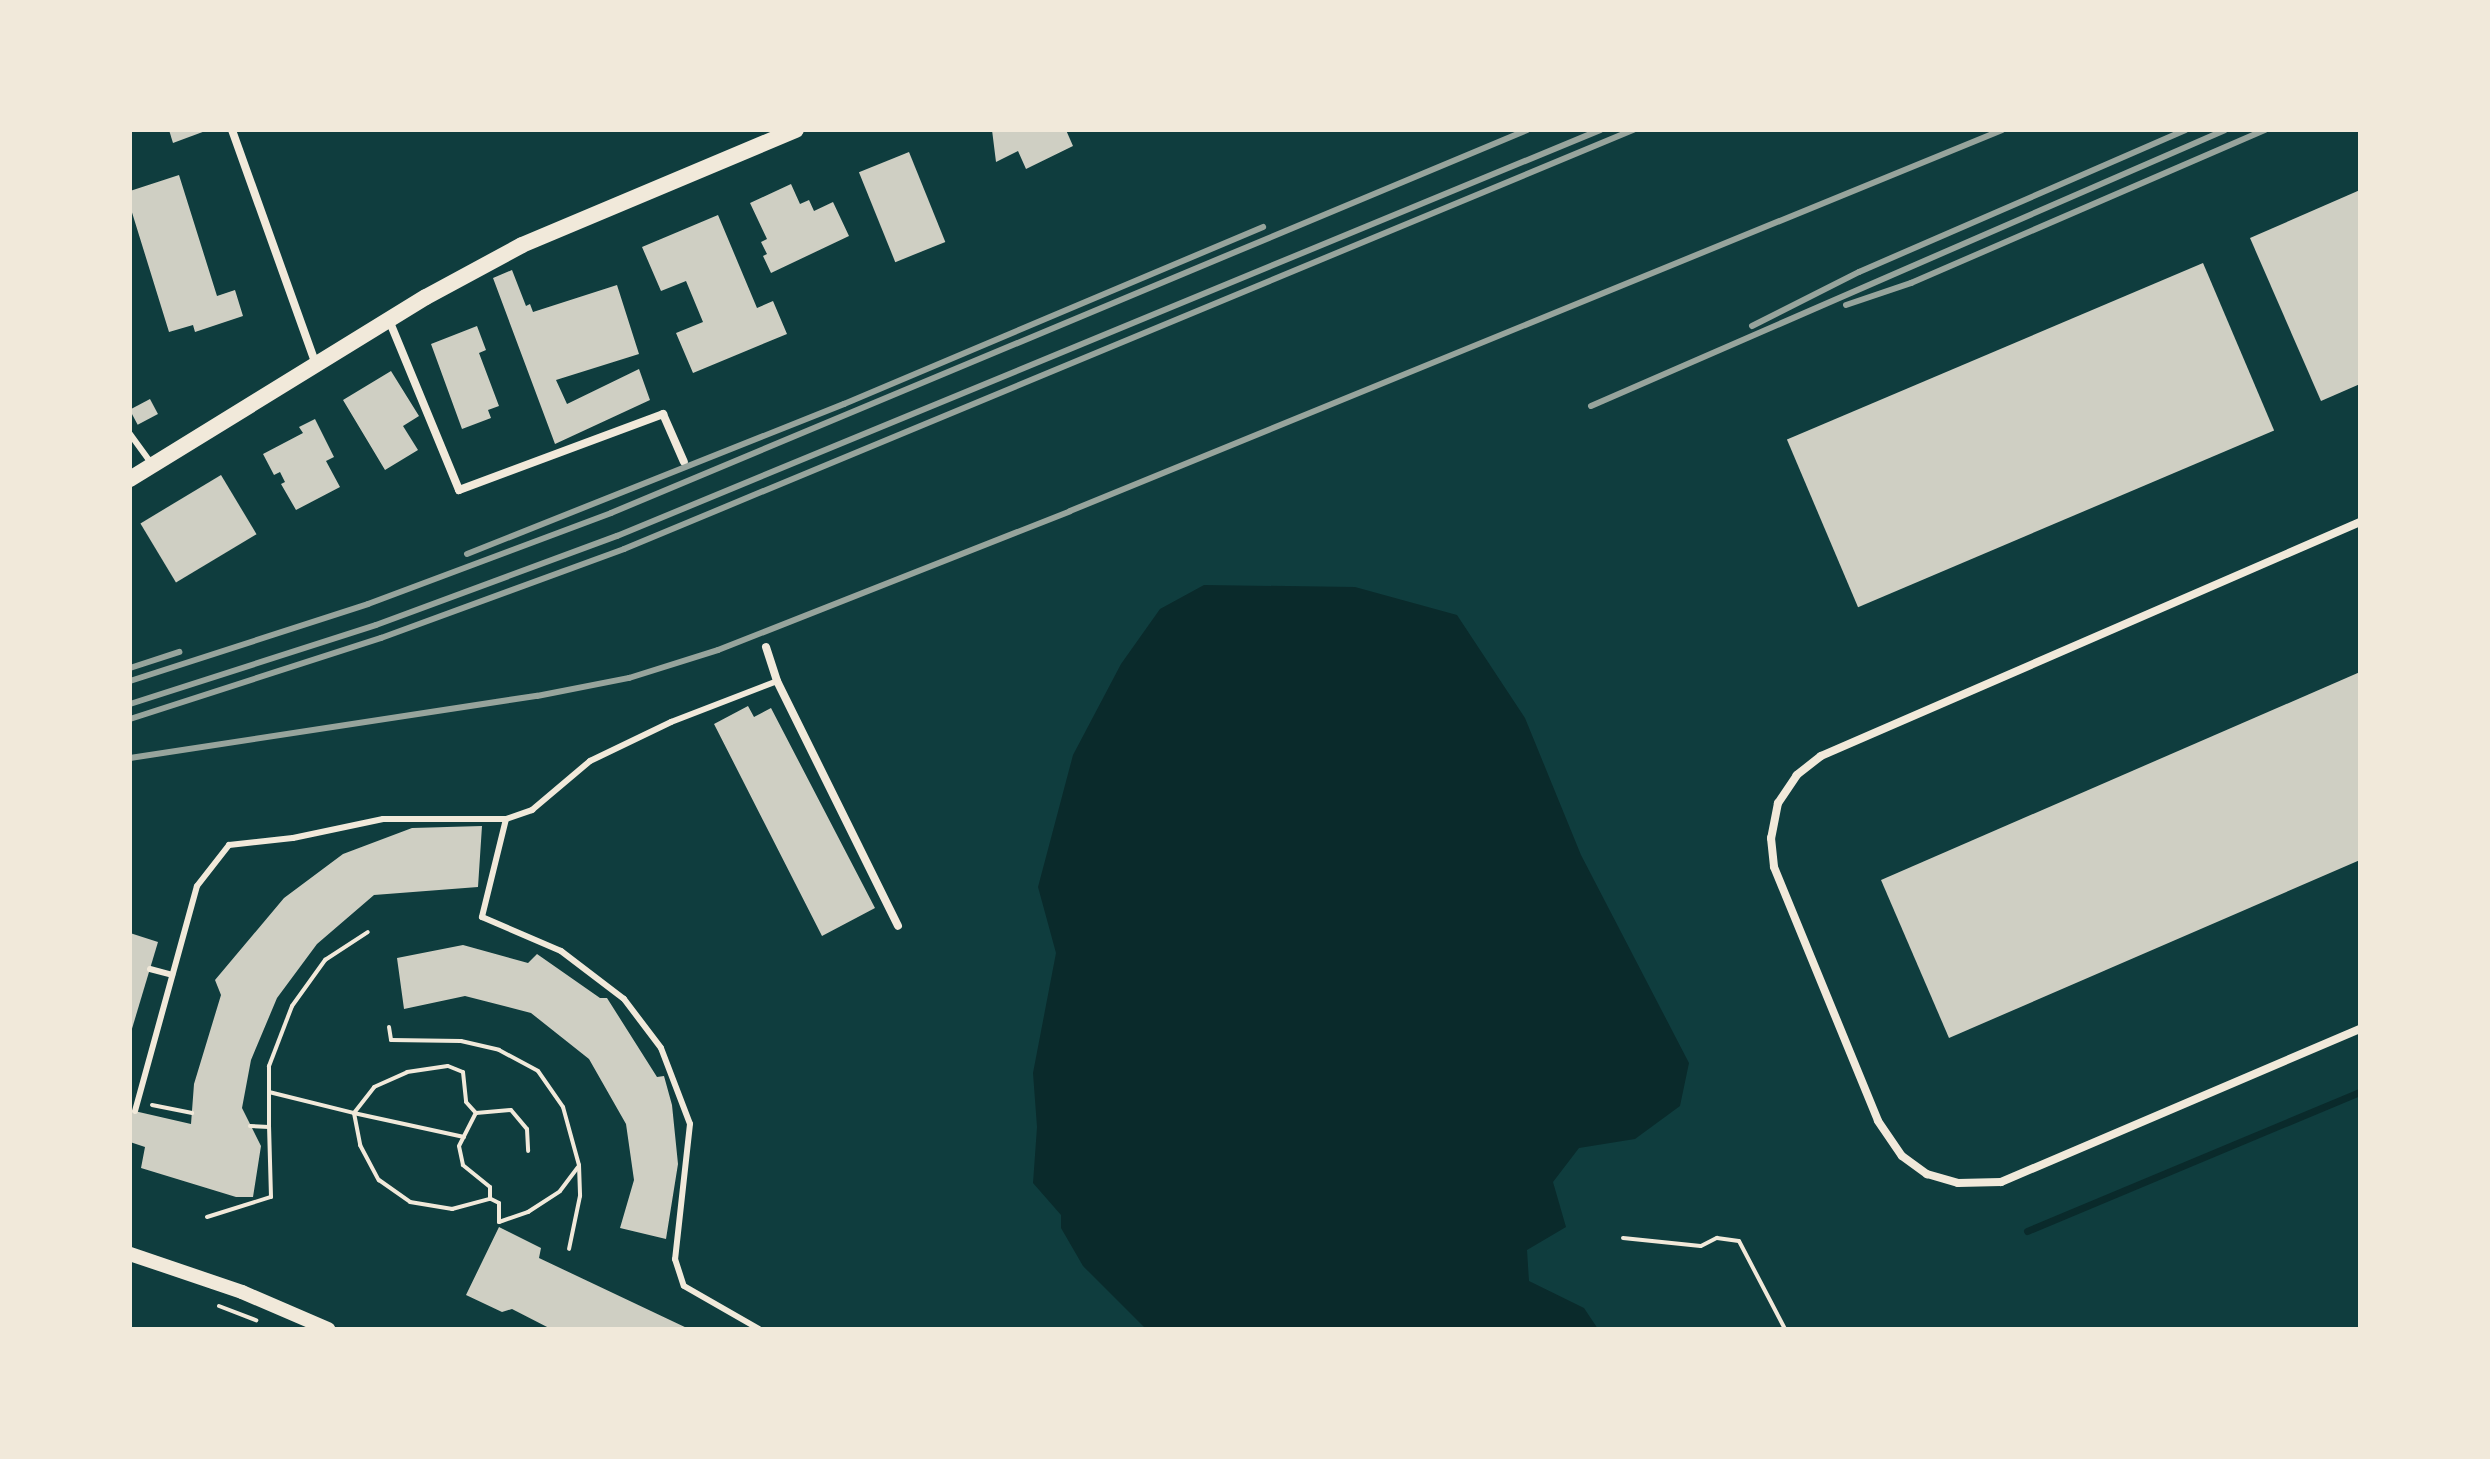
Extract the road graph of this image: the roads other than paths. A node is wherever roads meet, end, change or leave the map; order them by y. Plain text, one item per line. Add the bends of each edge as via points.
1 (232, 130) edge
2 (796, 130) edge
3 (389, 319) junction
4 (316, 365) junction
5 (130, 434) edge
6 (684, 462) dead end
7 (152, 466) junction
8 (130, 479) edge
9 (2360, 522) edge
10 (766, 647) dead end
11 (777, 681) junction
12 (506, 819) junction
13 (898, 926) dead end
14 (150, 969) dead end
15 (172, 975) junction
16 (2360, 1029) edge
17 (135, 1111) dead end
18 (130, 1254) edge
19 (328, 1329) edge
20 (759, 1329) edge

1 - 4 street
2 - 3 main road via 522,245
3 - 4 main road
3 - 6 street via 459,490 663,414
4 - 7 main road
5 - 7 lane
7 - 8 main road
9 - 16 street via 1821,756 1797,775 1778,803 1771,838 1774,867 1878,1121 1902,1156 1927,1174 1958,1183 2001,1182
10 - 11 street
11 - 12 lane via 590,761 532,810
11 - 13 street
12 - 15 lane via 383,819 229,845 197,886
12 - 20 lane via 482,917 561,951 624,999 661,1048 690,1124 675,1259 684,1286
14 - 15 lane
15 - 17 lane
18 - 19 street via 242,1292

